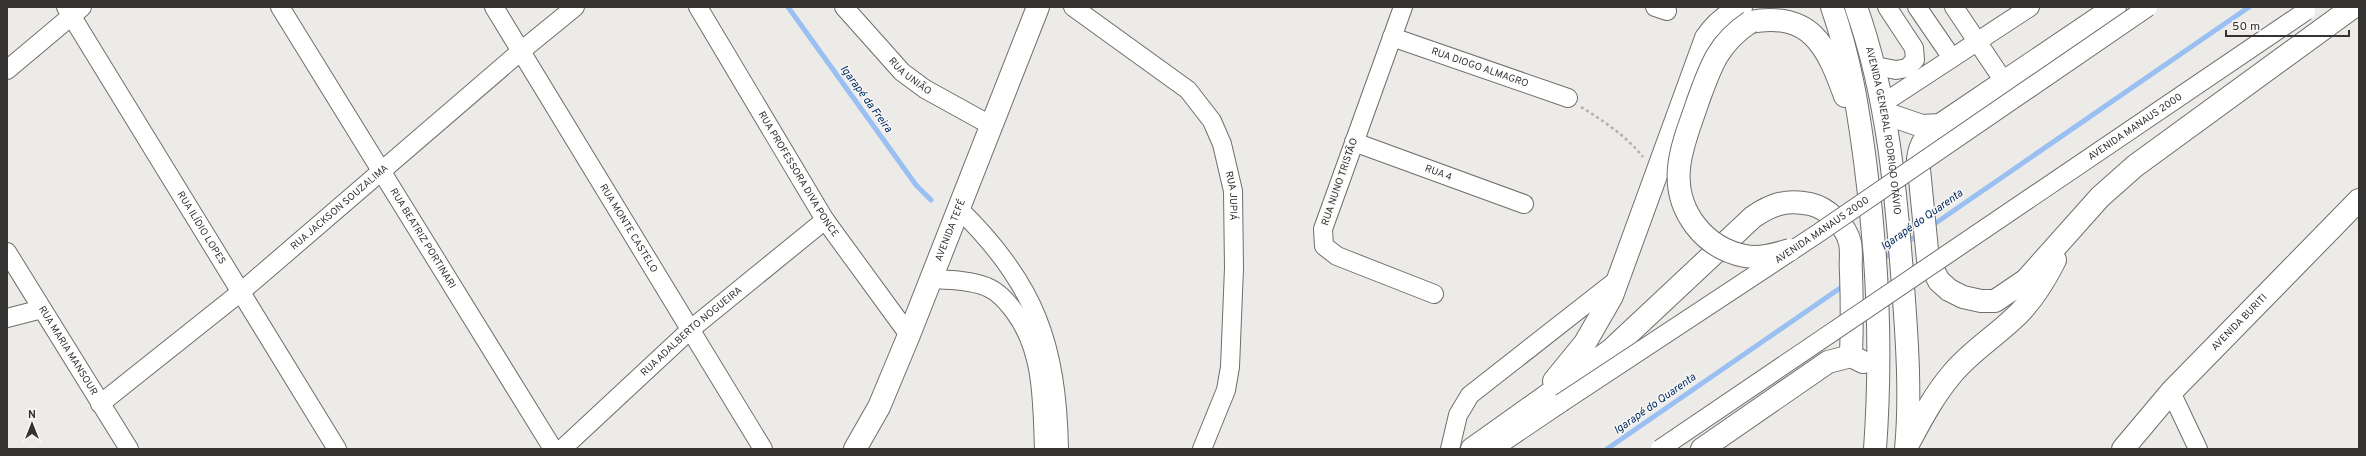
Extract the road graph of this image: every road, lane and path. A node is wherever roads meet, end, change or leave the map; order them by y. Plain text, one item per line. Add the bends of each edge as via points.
1 (280, 7) edge
2 (494, 7) edge
3 (576, 7) edge
4 (698, 7) edge
5 (844, 7) edge
6 (1038, 7) edge
7 (1073, 7) edge
8 (1403, 7) edge
9 (1832, 7) edge
10 (1856, 7) edge
11 (1887, 7) edge
12 (1917, 7) edge
13 (1954, 7) edge
14 (2030, 7) edge
15 (2115, 7) edge
16 (2148, 7) edge
17 (2353, 7) edge
18 (2309, 9) edge
19 (73, 10) edge
20 (1746, 15) edge
21 (1392, 37) junction
22 (1978, 41) junction
23 (521, 51) junction
24 (1952, 58) junction
25 (1875, 66) junction
26 (7, 70) edge
27 (2006, 83) junction
28 (1568, 98) joint
29 (1883, 109) junction
30 (1940, 125) junction
31 (992, 126) junction
32 (1354, 142) junction
33 (1863, 146) junction
34 (381, 170) junction
35 (1656, 173) junction
36 (2359, 200) edge
37 (1524, 204) dead end
38 (959, 209) junction
39 (825, 220) junction
40 (2066, 236) junction
41 (1790, 250) junction
42 (7, 252) edge
43 (930, 279) junction
44 (1618, 279) junction
45 (242, 291) junction
46 (1434, 294) dead end
47 (42, 309) junction
48 (7, 318) edge
49 (691, 329) junction
50 (909, 335) junction
51 (1851, 356) junction
52 (1879, 392) junction
53 (2170, 392) junction
54 (100, 404) junction
55 (1533, 406) junction
56 (1906, 448) edge
57 (129, 449) edge
58 (337, 449) edge
59 (553, 449) edge
60 (562, 449) edge
61 (763, 449) edge
62 (855, 449) edge
63 (1044, 449) edge
64 (1059, 449) edge
65 (1202, 449) edge
66 (1450, 449) edge
67 (1472, 449) edge
68 (1493, 449) edge
69 (1660, 449) edge
70 (1702, 449) edge
71 (1875, 449) edge
72 (2123, 449) edge
73 (2198, 449) edge

1 - 34 street, RUA BEATRIZ PORTINARI
2 - 23 street, RUA MONTE CASTELO
3 - 23 street, RUA JACKSON SOUZALIMA
4 - 39 street, RUA PROFESSORA DIVA PONCE
5 - 31 street, RUA UNIÃO via 902,72 925,89
6 - 31 main road, AVENIDA TEFÉ
7 - 65 street, RUA JUPIÁ via 1188,90 1212,121 1222,144 1233,191 1234,268 1230,367 1226,390
8 - 21 street, RUA NUNO TRISTÃO
9 - 33 main road via 1850,65
10 - 25 main road, AVENIDA GENERAL RODRIGO OTÁVIO
11 - 25 street via 1914,48 1915,60 1907,68 1896,70
12 - 24 street
13 - 22 street
14 - 22 street
15 - 27 main road
16 - 41 street, AVENIDA MANAUS 2000, bridge
17 - 40 main road via 2135,166 2100,198
18 - 69 street, AVENIDA MANAUS 2000, bridge
19 - 26 street
19 - 45 street, RUA ILÍDIO LOPES
20 - 33 main road via 1793,23 1823,45 1834,65
20 - 35 main road via 1717,24 1706,38
20 - 41 main road, bridge via 1736,32 1722,47 1710,71 1683,146 1679,169 1680,195 1689,217 1703,236 1724,249 1746,256 1766,256
21 - 28 street, RUA DIOGO ALMAGRO
21 - 32 street, RUA NUNO TRISTÃO
22 - 24 street
22 - 27 street
23 - 34 street, RUA JACKSON SOUZALIMA
23 - 49 street, RUA MONTE CASTELO
24 - 29 street
25 - 29 main road, AVENIDA GENERAL RODRIGO OTÁVIO
27 - 30 main road
28 - 35 path via 1602,119 1632,144
29 - 30 main road via 1915,125
29 - 56 main road, AVENIDA GENERAL RODRIGO OTÁVIO via 1897,207 1902,274 1906,334
30 - 40 main road via 1919,147 1919,170 1928,260 1939,281 1949,290 1975,300 1995,300 2026,280
31 - 38 main road, AVENIDA TEFÉ
32 - 37 street, RUA 4
32 - 46 street, RUA NUNO TRISTÃO via 1323,229 1324,246 1337,256
33 - 52 main road via 1878,290
34 - 45 street, RUA JACKSON SOUZALIMA
34 - 59 street, RUA BEATRIZ PORTINARI
35 - 44 main road
36 - 53 main road, AVENIDA BURITI
38 - 43 main road, AVENIDA TEFÉ
38 - 64 street via 982,231 1004,258 1028,298 1039,323 1053,370
39 - 49 street, RUA ADALBERTO NOGUEIRA
39 - 50 street, RUA PROFESSORA DIVA PONCE
40 - 56 main road via 2044,283 2013,319 1973,352 1952,374 1920,421
41 - 68 street, AVENIDA MANAUS 2000, bridge
42 - 47 street, RUA MARIA MANSOUR
43 - 50 main road, AVENIDA TEFÉ
43 - 63 street via 969,282 988,288 1006,299 1020,319 1038,367
44 - 55 main road via 1597,325 1585,343
44 - 66 street via 1470,395 1458,415
45 - 54 street, RUA JACKSON SOUZALIMA
45 - 58 street, RUA ILÍDIO LOPES
47 - 48 street
47 - 54 street, RUA MARIA MANSOUR
49 - 60 street, RUA ADALBERTO NOGUEIRA
49 - 61 street, RUA MONTE CASTELO
50 - 62 main road, AVENIDA TEFÉ via 879,407
51 - 52 main road via 1869,367
51 - 55 main road via 1850,242 1840,224 1819,206 1784,201 1767,207 1753,217 1611,350
51 - 70 main road via 1828,362
52 - 71 main road
53 - 72 main road, AVENIDA BURITI
53 - 73 street
54 - 57 street, RUA MARIA MANSOUR
55 - 67 main road

